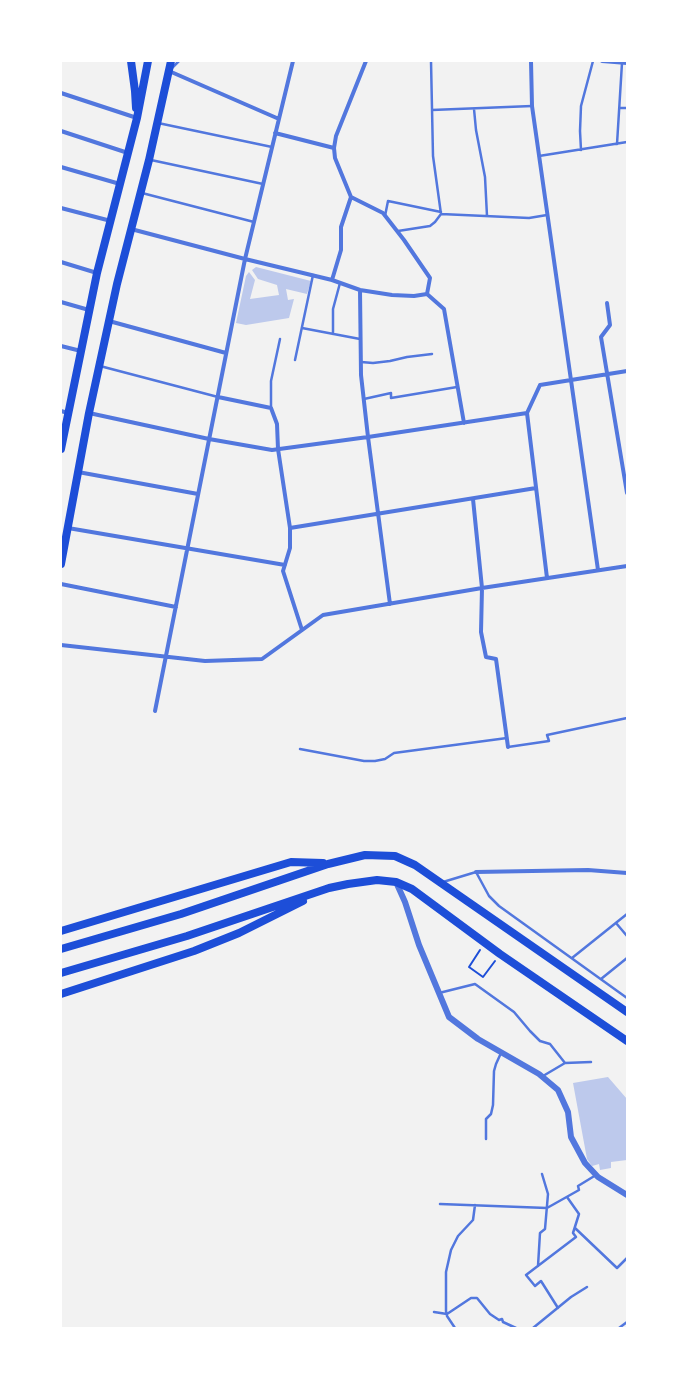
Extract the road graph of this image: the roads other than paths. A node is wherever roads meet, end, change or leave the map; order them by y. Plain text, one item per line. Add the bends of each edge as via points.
1 (131, 61) edge
2 (148, 61) edge
3 (170, 61) edge
4 (179, 61) edge
5 (293, 61) edge
6 (366, 61) edge
7 (432, 61) edge
8 (531, 61) edge
9 (593, 61) edge
10 (602, 61) edge
11 (625, 63) edge
12 (169, 71) junction
13 (61, 93) edge
14 (532, 106) junction
15 (620, 108) junction
16 (627, 108) edge
17 (474, 109) junction
18 (432, 110) junction
19 (137, 118) junction
20 (279, 119) junction
21 (158, 123) junction
22 (61, 131) edge
23 (275, 133) junction
24 (627, 142) edge
25 (617, 144) junction
26 (272, 147) junction
27 (334, 148) junction
28 (581, 150) junction
29 (128, 153) junction
30 (539, 156) junction
31 (149, 160) junction
32 (61, 167) edge
33 (120, 184) junction
34 (263, 184) junction
35 (140, 192) junction
36 (351, 197) junction
37 (61, 208) edge
38 (441, 213) junction
39 (547, 215) junction
40 (385, 216) junction
41 (487, 216) junction
42 (111, 221) junction
43 (254, 222) junction
44 (131, 230) junction
45 (397, 231) junction
46 (245, 259) junction
47 (61, 262) edge
48 (97, 273) junction
49 (313, 275) junction
50 (332, 280) junction
51 (340, 282) junction
52 (360, 290) junction
53 (427, 294) junction
54 (61, 302) edge
55 (607, 303) dead end
56 (89, 310) junction
57 (109, 321) junction
58 (302, 328) junction
59 (333, 334) junction
60 (280, 339) dead end
61 (361, 339) junction
62 (61, 346) edge
63 (81, 351) junction
64 (226, 353) junction
65 (432, 354) dead end
66 (295, 360) dead end
67 (361, 362) junction
68 (99, 366) junction
69 (627, 371) edge
70 (608, 374) junction
71 (571, 380) junction
72 (458, 387) junction
73 (218, 397) junction
74 (364, 399) junction
75 (271, 408) junction
76 (65, 412) edge
77 (90, 413) junction
78 (527, 413) junction
79 (464, 422) junction
80 (368, 437) junction
81 (209, 439) junction
82 (61, 449) edge
83 (278, 449) junction
84 (78, 472) junction
85 (536, 488) junction
86 (627, 493) edge
87 (198, 494) junction
88 (473, 498) junction
89 (378, 514) junction
90 (68, 528) junction
91 (290, 528) junction
92 (188, 548) junction
93 (61, 564) edge
94 (285, 565) junction
95 (627, 566) edge
96 (598, 570) junction
97 (547, 578) junction
98 (61, 584) edge
99 (482, 588) junction
100 (390, 604) junction
101 (176, 607) junction
102 (302, 630) junction
103 (61, 645) edge
104 (166, 657) junction
105 (156, 711) dead end
106 (627, 718) edge
107 (507, 738) junction
108 (508, 747) joint
109 (300, 749) dead end
110 (328, 864) junction
111 (476, 872) junction
112 (627, 873) edge
113 (396, 882) junction
114 (440, 883) junction
115 (329, 888) junction
116 (627, 914) edge
117 (616, 923) junction
118 (61, 931) edge
119 (627, 936) edge
120 (61, 949) edge
121 (572, 958) junction
122 (627, 958) edge
123 (61, 973) edge
124 (601, 979) junction
125 (61, 994) edge
126 (439, 994) junction
127 (627, 998) edge
128 (627, 1012) edge
129 (627, 1042) edge
130 (501, 1052) junction
131 (591, 1062) dead end
132 (565, 1063) junction
133 (542, 1076) junction
134 (486, 1139) dead end
135 (542, 1174) dead end
136 (597, 1175) junction
137 (627, 1195) edge
138 (567, 1197) junction
139 (440, 1204) dead end
140 (475, 1205) junction
141 (547, 1208) junction
142 (574, 1228) junction
143 (627, 1258) edge
144 (538, 1266) junction
145 (587, 1287) dead end
146 (558, 1308) junction
147 (434, 1312) dead end
148 (447, 1314) junction
149 (627, 1322) edge
150 (454, 1328) edge
151 (516, 1328) edge
152 (533, 1328) edge
153 (620, 1328) edge

1 - 19 main road
2 - 19 main road
3 - 12 main road
4 - 12 lane
5 - 20 street
6 - 27 street via 336,136
7 - 18 lane
8 - 14 street
9 - 28 lane via 581,106
10 - 11 street
11 - 15 lane
12 - 20 street
12 - 21 main road
13 - 19 street
14 - 17 lane
14 - 30 street
15 - 16 lane
15 - 25 lane
17 - 18 lane
17 - 41 lane via 485,177
18 - 38 lane via 433,156
19 - 29 main road
20 - 23 street
21 - 26 lane
21 - 31 main road
22 - 29 street
23 - 26 street
23 - 27 street
24 - 25 lane
25 - 28 lane
26 - 34 street
27 - 36 street via 335,158
28 - 30 lane
29 - 33 main road
30 - 39 street
31 - 34 lane
31 - 35 main road
32 - 33 street
33 - 42 main road
34 - 43 street
35 - 43 lane
35 - 44 main road
36 - 40 street
36 - 50 street via 341,226 341,250
37 - 42 street
38 - 40 lane via 388,201
38 - 41 lane
38 - 45 lane via 430,226
39 - 41 lane via 529,218
39 - 71 street
40 - 45 street
42 - 48 main road
43 - 46 street
44 - 46 street
44 - 57 main road
45 - 53 street via 430,278
46 - 49 street
46 - 64 street
47 - 48 street
48 - 56 main road
49 - 50 street
49 - 58 lane
50 - 51 street
51 - 52 street
51 - 59 lane via 333,309
52 - 53 street via 392,295
52 - 61 street
53 - 72 street via 444,309
54 - 56 street
55 - 70 street via 610,325 601,337
56 - 63 main road
57 - 64 street
57 - 68 main road
58 - 59 lane
58 - 66 lane
59 - 61 lane
60 - 75 lane via 270,381
61 - 67 street
62 - 63 street
63 - 76 main road
64 - 73 street
65 - 67 lane via 373,363
67 - 74 street
68 - 73 lane
68 - 77 main road
69 - 70 street
70 - 71 street
70 - 86 street
71 - 78 street via 540,385
71 - 96 street
72 - 74 lane via 391,398 391,394
72 - 79 street
73 - 75 street
73 - 81 street
74 - 80 street
75 - 83 street via 277,424
76 - 82 main road
77 - 81 street
77 - 84 main road
78 - 79 street
78 - 85 street
79 - 80 street
80 - 83 street
80 - 89 street
81 - 83 street
81 - 87 street
83 - 91 street
84 - 87 street
84 - 90 main road
85 - 88 street
85 - 97 street
87 - 92 street
88 - 89 street
88 - 99 street
89 - 91 street
89 - 100 street
90 - 92 street
90 - 93 main road
91 - 94 street via 290,548
92 - 94 street
92 - 101 street
94 - 102 street via 283,571
95 - 96 street
96 - 97 street
97 - 99 street
98 - 101 street
99 - 100 street
99 - 107 street via 481,632 486,657 496,659
100 - 102 street via 323,615
101 - 104 street
102 - 104 street via 262,659 206,661
103 - 104 street
104 - 105 street
106 - 108 lane via 547,735 548,741
107 - 108 street
107 - 109 lane via 394,753 385,759 375,761
110 - 114 main road via 365,855 395,856 415,865
110 - 118 main road via 291,862
110 - 120 main road via 181,914
111 - 112 street via 588,870
111 - 114 lane
111 - 121 lane via 489,896 507,912
113 - 115 main road via 377,880
113 - 126 street
113 - 129 main road via 412,888 500,954
114 - 128 main road
115 - 123 main road via 187,936
115 - 125 main road via 239,933 194,951
116 - 117 lane
117 - 119 lane
117 - 121 lane
121 - 124 lane
122 - 124 lane
124 - 127 lane
126 - 130 street via 449,1017 478,1039
126 - 132 lane via 475,984 514,1012 540,1041 550,1044
130 - 133 street
130 - 134 lane via 494,1071 493,1105 491,1114 486,1119
131 - 132 lane
132 - 133 lane
133 - 136 street via 558,1090 568,1112 571,1137 585,1163
135 - 141 lane via 548,1194
136 - 137 street
136 - 138 lane via 578,1186 579,1190
138 - 141 lane
138 - 142 lane via 579,1214
139 - 140 lane
140 - 141 lane
140 - 148 lane via 473,1220 458,1236 451,1250 446,1272
141 - 144 lane via 545,1229 540,1233
142 - 143 lane via 617,1268
142 - 144 lane via 576,1237
144 - 146 lane via 526,1275 534,1286 542,1281
145 - 146 lane
146 - 152 lane
147 - 148 lane
148 - 150 lane
148 - 151 lane via 471,1298 477,1298 490,1314
149 - 153 lane

